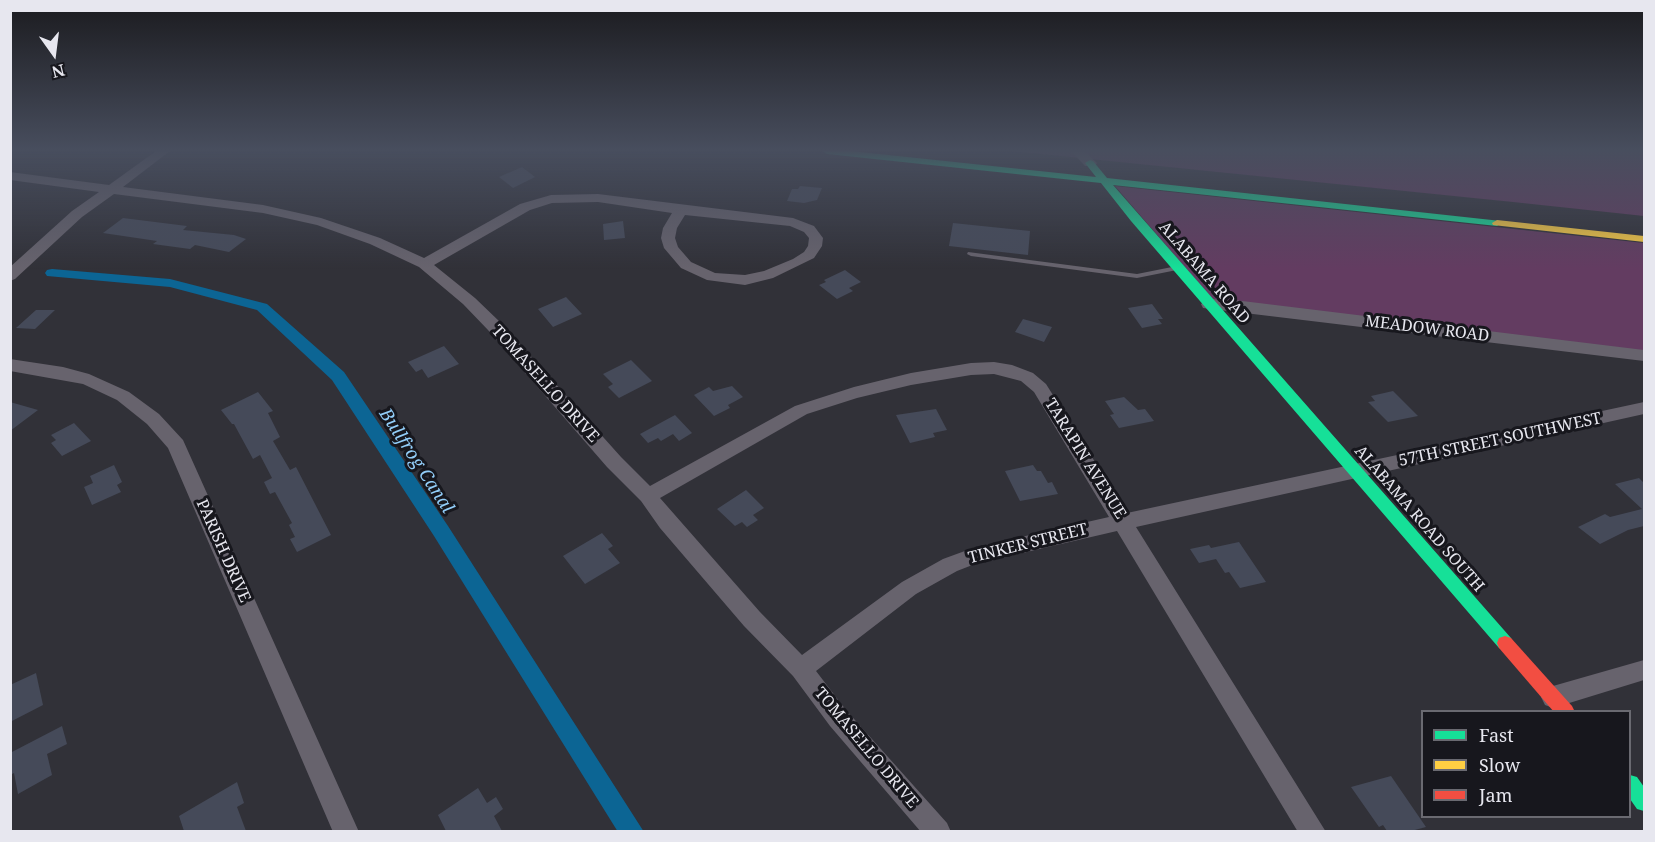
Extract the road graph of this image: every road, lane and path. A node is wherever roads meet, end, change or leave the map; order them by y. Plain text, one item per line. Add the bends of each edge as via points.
1 (109, 190) edge
2 (128, 190) edge
3 (1113, 190) edge
4 (1191, 190) edge
5 (681, 210) junction
6 (1644, 239) edge
7 (972, 254) dead end
8 (424, 264) junction
9 (1177, 268) junction
10 (10, 276) edge
11 (1209, 304) junction
12 (1247, 348) joint
13 (1644, 356) edge
14 (10, 364) edge
15 (1644, 408) edge
16 (1355, 472) junction
17 (648, 496) junction
18 (1123, 520) junction
19 (801, 669) junction
20 (1644, 670) edge
21 (1560, 704) edge
22 (1631, 786) edge
23 (1644, 802) edge
24 (346, 831) edge
25 (938, 831) edge
26 (1313, 831) edge

1 - 10 street
2 - 8 street, TOMASELLO DRIVE via 263,209 321,222
3 - 9 main road, ALABAMA ROAD
4 - 6 main road
5 - 5 street via 793,222 809,229 816,238 815,246 798,262 768,275 745,280 712,277 686,264 671,248 670,228
5 - 8 street via 592,198 551,199 525,207
7 - 9 lane via 1137,276
8 - 17 street, TOMASELLO DRIVE via 469,301
9 - 11 main road, ALABAMA ROAD
11 - 12 main road, ALABAMA ROAD
11 - 13 street, MEADOW ROAD
12 - 16 main road, ALABAMA ROAD SOUTH
14 - 24 street, PARISH DRIVE via 89,380 123,396 153,419 176,445
15 - 16 street, 57TH STREET SOUTHWEST
16 - 18 street, TINKER STREET
16 - 21 main road, ALABAMA ROAD SOUTH
17 - 18 street, TARAPIN AVENUE via 801,410 911,379 994,368 1027,377 1040,388
17 - 19 street, TOMASELLO DRIVE via 752,619
18 - 19 street, TINKER STREET via 998,549 950,565 909,588
18 - 26 street, TARAPIN AVENUE
19 - 25 street, TOMASELLO DRIVE via 838,718
20 - 21 street
22 - 23 main road

